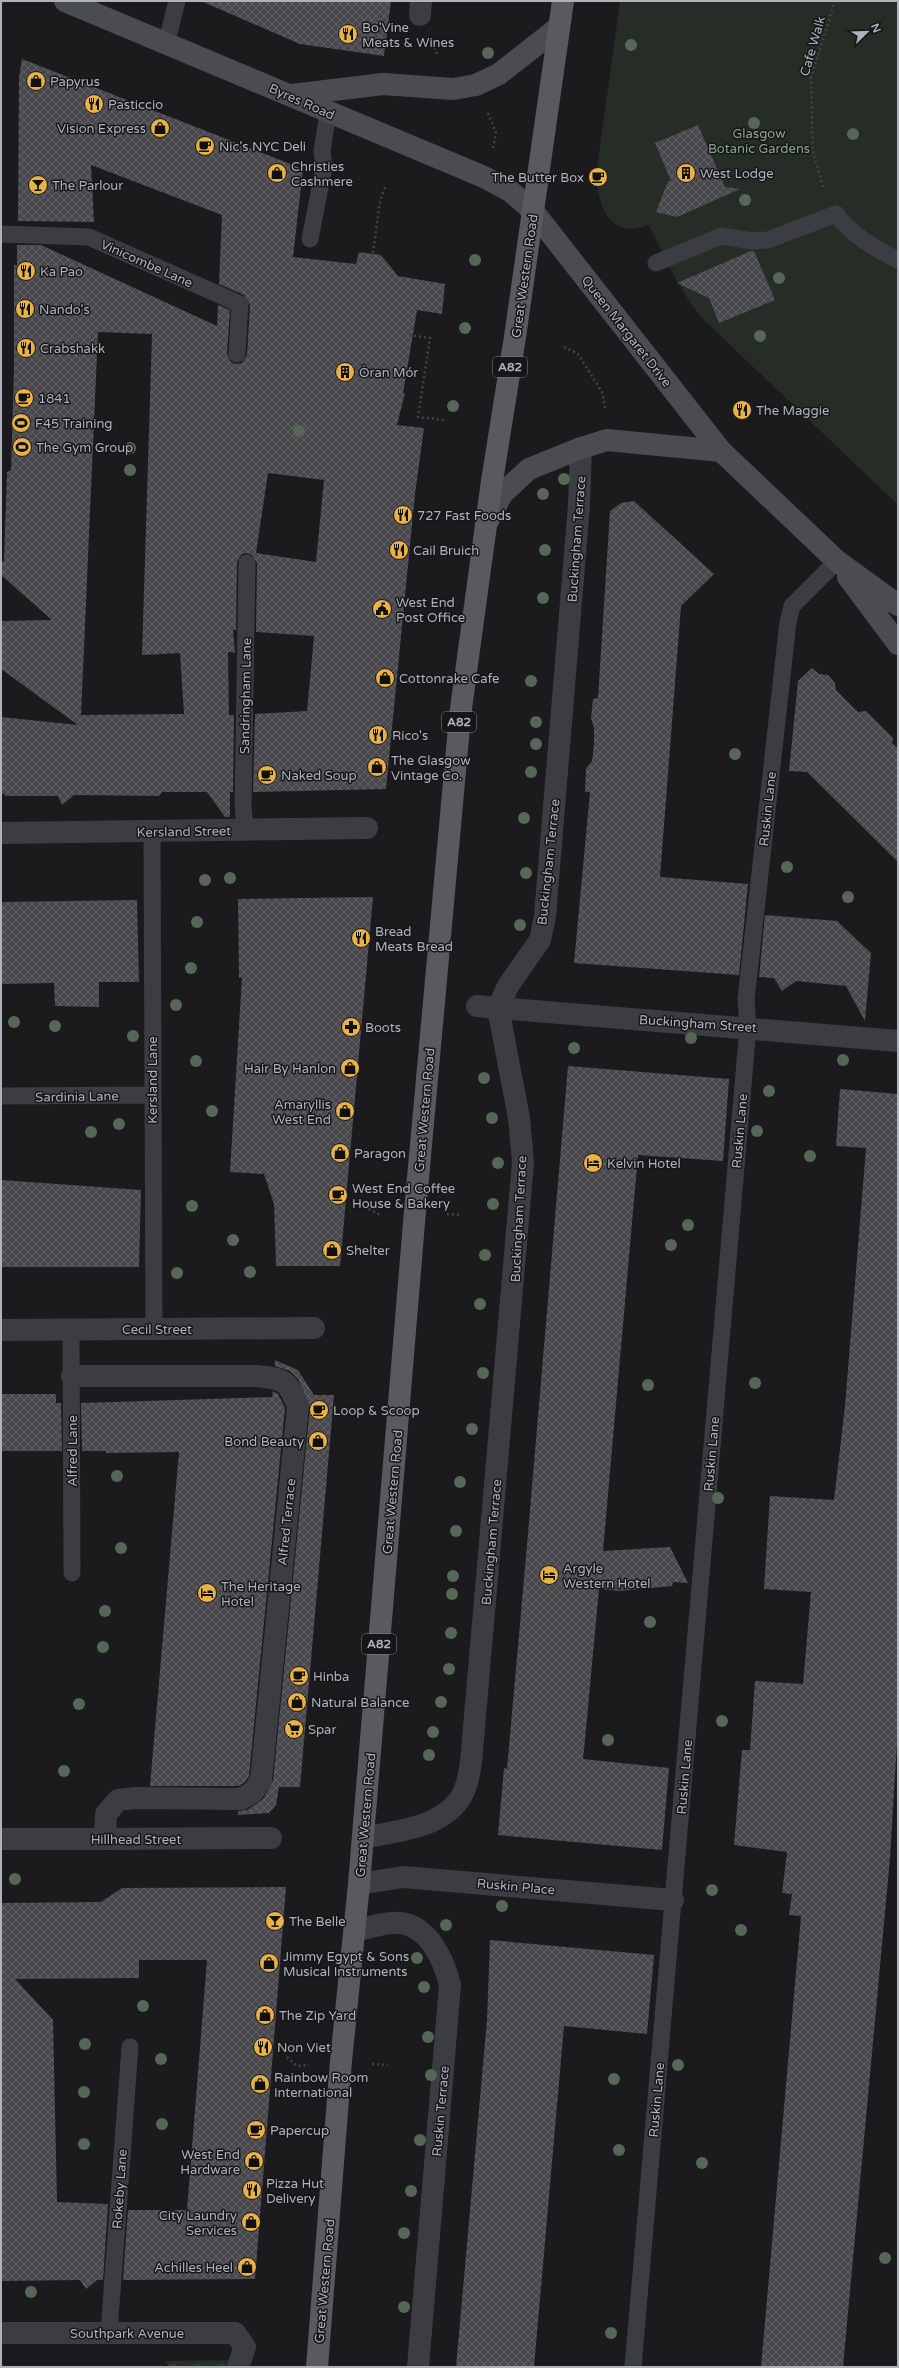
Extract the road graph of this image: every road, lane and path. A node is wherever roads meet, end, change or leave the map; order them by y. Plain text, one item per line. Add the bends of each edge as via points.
1 (65, 1) edge
2 (177, 1) edge
3 (563, 1) edge
4 (835, 1) edge
5 (559, 26) junction
6 (166, 46) junction
7 (292, 95) junction
8 (488, 112) dead end
9 (328, 113) junction
10 (494, 148) dead end
11 (386, 185) dead end
12 (533, 211) junction
13 (836, 214) junction
14 (1, 234) edge
15 (310, 239) dead end
16 (373, 253) dead end
17 (898, 260) edge
18 (656, 263) dead end
19 (409, 334) dead end
20 (564, 347) dead end
21 (237, 354) dead end
22 (606, 412) dead end
23 (444, 420) dead end
24 (581, 448) junction
25 (721, 451) junction
26 (487, 524) junction
27 (837, 561) junction
28 (247, 563) dead end
29 (898, 605) edge
30 (898, 644) edge
31 (367, 828) dead end
32 (245, 829) junction
33 (152, 832) junction
34 (1, 833) edge
35 (488, 1007) junction
36 (748, 1027) junction
37 (898, 1040) edge
38 (152, 1095) junction
39 (1, 1096) edge
40 (154, 1328) junction
41 (314, 1328) dead end
42 (71, 1329) junction
43 (1, 1330) edge
44 (72, 1376) junction
45 (72, 1573) dead end
46 (270, 1838) dead end
47 (363, 1838) junction
48 (1, 1839) edge
49 (105, 1839) junction
50 (360, 1884) junction
51 (673, 1900) junction
52 (355, 1931) junction
53 (130, 2047) dead end
54 (109, 2332) junction
55 (1, 2334) edge
56 (238, 2367) edge
57 (317, 2367) edge
58 (418, 2367) edge
59 (632, 2367) edge

1 - 6 main road, Byres Road
2 - 6 lane
3 - 5 main road, Great Western Road / A82
4 - 13 path, Cafe Walk via 811,77 814,152 824,188
5 - 7 main road via 510,67 476,85 453,89 383,84
5 - 12 main road, Great Western Road / A82
6 - 7 main road, Byres Road
7 - 9 main road, Byres Road
8 - 10 path via 496,133
9 - 12 main road, Byres Road via 484,177 510,191
9 - 15 lane via 322,151 324,167
11 - 16 path via 380,201
12 - 25 main road, Queen Margaret Drive
12 - 26 main road, Great Western Road / A82
13 - 17 lane via 842,222 875,248
13 - 18 lane via 768,240 752,241 721,236
14 - 21 lane, Vinicombe Lane via 89,237 240,304
19 - 23 path via 430,338 418,417
20 - 22 path via 578,354 602,392
24 - 25 main road via 607,440
24 - 26 main road via 529,469 502,494
24 - 35 street, Buckingham Terrace via 579,512 545,916 540,940 508,986
25 - 27 main road, Queen Margaret Drive
26 - 47 main road, Great Western Road / A82 via 460,716
27 - 29 main road, Queen Margaret Drive
27 - 30 main road, Queen Margaret Drive
27 - 36 lane, Ruskin Lane via 792,606 788,622 746,999
28 - 32 lane, Sandringham Lane via 243,805
31 - 32 street, Kersland Street
32 - 33 street, Kersland Street
33 - 34 street, Kersland Street
33 - 38 lane, Kersland Lane
35 - 36 street, Buckingham Street
35 - 47 street, Buckingham Terrace via 520,1118 523,1162 472,1762 467,1785 459,1800 448,1812 420,1826
36 - 37 street, Buckingham Street
36 - 51 lane, Ruskin Lane
38 - 39 lane, Sardinia Lane
38 - 40 lane, Kersland Lane
40 - 41 street, Cecil Street
40 - 42 street, Cecil Street
42 - 43 street, Cecil Street
42 - 44 lane, Alfred Lane
44 - 45 lane, Alfred Lane
44 - 49 street, Alfred Terrace via 280,1378 290,1389 298,1406 261,1780 253,1792 241,1799 118,1800 106,1814
46 - 49 street, Hillhead Street
47 - 50 main road, Great Western Road / A82
48 - 49 street, Hillhead Street
50 - 51 street, Ruskin Place via 404,1877
50 - 52 main road, Great Western Road / A82
51 - 59 lane, Ruskin Lane
52 - 57 main road, Great Western Road / A82 via 341,2068
52 - 58 street, Ruskin Terrace via 399,1922 412,1926 430,1940 446,1969 450,1985
53 - 54 lane, Rokeby Lane
54 - 55 street, Southpark Avenue
54 - 56 street, Southpark Avenue via 235,2333 245,2347

